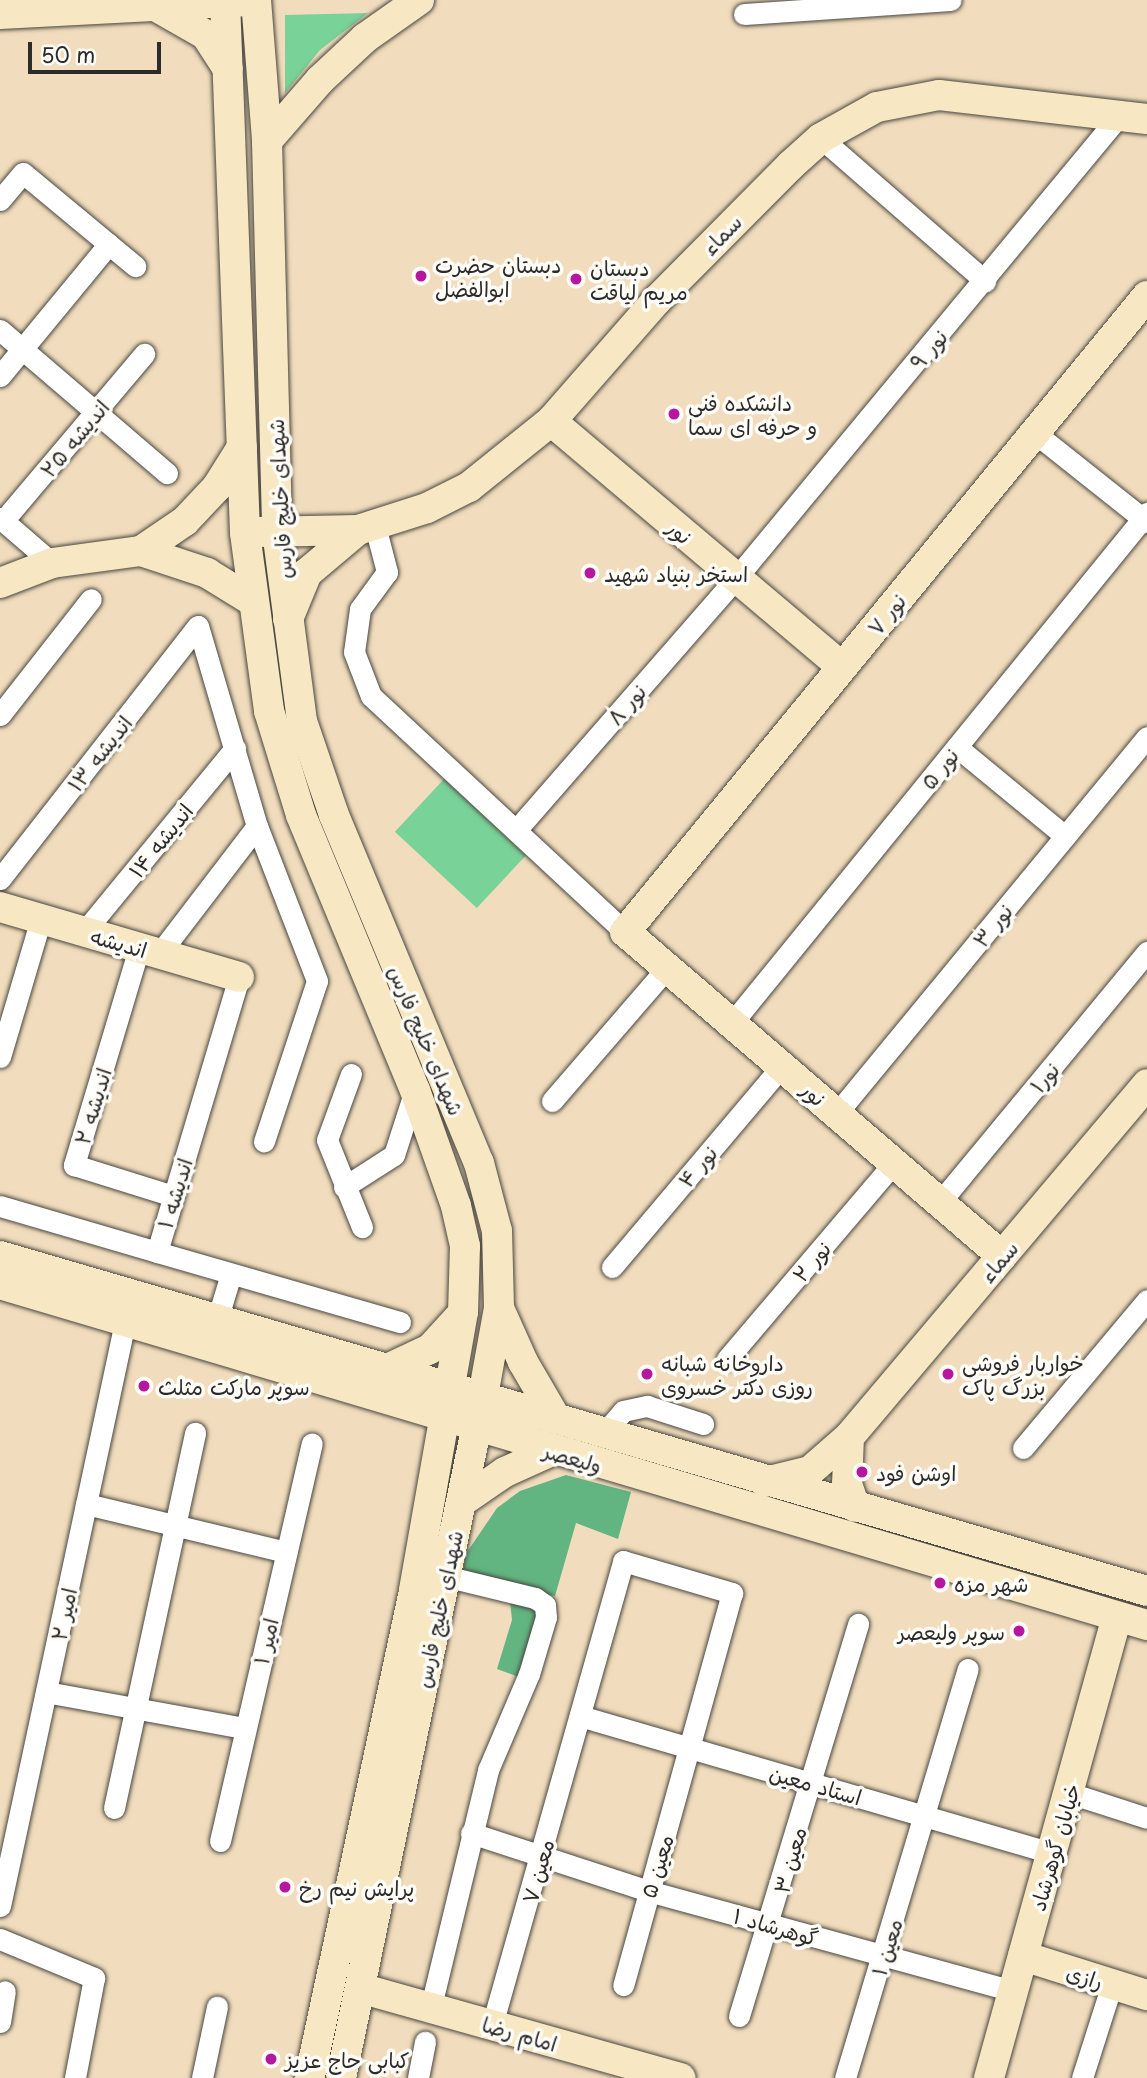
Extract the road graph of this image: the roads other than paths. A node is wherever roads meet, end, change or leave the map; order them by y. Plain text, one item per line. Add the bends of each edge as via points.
1 (256, 0) edge
2 (262, 0) edge
3 (419, 0) edge
4 (951, 0) edge
5 (225, 1) edge
6 (834, 4) edge
7 (157, 6) junction
8 (0, 14) edge
9 (744, 14) dead end
10 (229, 71) junction
11 (1133, 118) edge
12 (821, 138) junction
13 (267, 141) junction
14 (0, 200) edge
15 (109, 244) junction
16 (135, 266) dead end
17 (985, 281) junction
18 (1147, 296) edge
19 (0, 330) edge
20 (22, 350) junction
21 (144, 354) dead end
22 (0, 376) edge
23 (96, 413) junction
24 (551, 421) junction
25 (1035, 433) junction
26 (243, 447) junction
27 (167, 474) dead end
28 (1146, 518) edge
29 (2, 520) edge
30 (366, 528) junction
31 (277, 531) junction
32 (245, 533) junction
33 (141, 551) junction
34 (52, 563) junction
35 (736, 579) junction
36 (0, 583) edge
37 (91, 599) dead end
38 (251, 600) junction
39 (286, 622) junction
40 (842, 667) junction
41 (0, 715) edge
42 (1147, 737) edge
43 (957, 747) junction
44 (235, 748) junction
45 (257, 826) junction
46 (517, 830) junction
47 (1065, 836) junction
48 (0, 880) edge
49 (0, 907) edge
50 (41, 919) junction
51 (84, 932) junction
52 (625, 932) junction
53 (149, 951) junction
54 (1147, 952) edge
55 (667, 968) junction
56 (239, 978) joint
57 (732, 1023) junction
58 (0, 1057) edge
59 (782, 1066) junction
60 (351, 1074) dead end
61 (415, 1090) junction
62 (552, 1101) dead end
63 (1142, 1101) edge
64 (837, 1113) junction
65 (264, 1141) dead end
66 (894, 1163) junction
67 (344, 1187) junction
68 (173, 1196) junction
69 (940, 1202) junction
70 (0, 1206) edge
71 (362, 1227) dead end
72 (157, 1252) junction
73 (0, 1256) edge
74 (1002, 1256) junction
75 (612, 1267) dead end
76 (231, 1273) junction
77 (0, 1284) edge
78 (1147, 1300) edge
79 (499, 1308) junction
80 (463, 1312) junction
81 (217, 1320) junction
82 (125, 1322) junction
83 (400, 1322) dead end
84 (727, 1359) dead end
85 (387, 1369) junction
86 (448, 1385) junction
87 (483, 1396) junction
88 (555, 1417) junction
89 (442, 1418) junction
90 (703, 1424) dead end
91 (476, 1428) junction
92 (605, 1432) junction
93 (195, 1433) dead end
94 (849, 1437) junction
95 (312, 1443) dead end
96 (1023, 1448) dead end
97 (552, 1451) junction
98 (764, 1482) junction
99 (461, 1502) junction
100 (86, 1504) junction
101 (855, 1507) junction
102 (176, 1526) junction
103 (286, 1552) junction
104 (623, 1561) joint
105 (445, 1576) junction
106 (1147, 1591) edge
107 (1117, 1617) junction
108 (858, 1624) dead end
109 (1147, 1625) edge
110 (968, 1669) dead end
111 (46, 1692) junction
112 (138, 1709) junction
113 (580, 1716) junction
114 (244, 1728) junction
115 (692, 1748) junction
116 (811, 1783) junction
117 (1083, 1797) dead end
118 (114, 1808) dead end
119 (925, 1816) junction
120 (1147, 1818) edge
121 (471, 1833) junction
122 (220, 1841) dead end
123 (1052, 1853) junction
124 (541, 1855) junction
125 (648, 1891) junction
126 (0, 1906) edge
127 (770, 1924) junction
128 (0, 1939) edge
129 (1023, 1956) junction
130 (884, 1957) junction
131 (1112, 1984) junction
132 (623, 1985) dead end
133 (360, 1988) junction
134 (5, 1990) dead end
135 (1013, 1991) junction
136 (1147, 1995) edge
137 (217, 2007) dead end
138 (431, 2007) junction
139 (739, 2016) dead end
140 (0, 2022) edge
141 (492, 2025) junction
142 (425, 2042) dead end
143 (75, 2078) edge
144 (202, 2078) edge
145 (310, 2078) edge
146 (341, 2078) edge
147 (418, 2078) edge
148 (680, 2078) edge
149 (845, 2078) edge
150 (989, 2078) edge
151 (1082, 2078) edge

1 - 2 main road
1 - 5 main road
1 - 13 main road, شهدای خلیج فارس
3 - 13 main road via 365,38
4 - 6 street
5 - 7 main road
5 - 10 main road, شهدای خلیج فارس
6 - 9 street
7 - 8 main road
7 - 10 main road via 206,35
10 - 26 main road, شهدای خلیج فارس
11 - 12 main road, سماء via 998,98 939,95 877,107
11 - 17 street, نور ۹
12 - 17 street
12 - 24 main road, سماء via 720,234
13 - 31 main road, شهدای خلیج فارس
14 - 15 street via 23,173
15 - 16 street
15 - 20 street
17 - 35 street, نور ۹
18 - 25 main road, نور ۷
19 - 20 street
20 - 22 street
20 - 23 street
21 - 23 street, اندیشه ۲۵
23 - 27 street
23 - 29 street, اندیشه ۲۵
24 - 30 main road, سماء via 469,487
24 - 35 main road, نور
25 - 28 street
25 - 40 main road, نور ۷
26 - 32 main road, شهدای خلیج فارس
26 - 33 main road via 217,486 185,521
28 - 43 street, نور ۵
29 - 34 street
30 - 31 main road, سماء
30 - 39 main road via 307,573
30 - 46 street via 387,572 360,609 354,652 364,682 371,696
31 - 32 main road, سماء
31 - 39 main road, شهدای خلیج فارس
32 - 38 main road, شهدای خلیج فارس
33 - 34 main road
33 - 38 main road via 206,573
34 - 36 main road
35 - 40 main road, نور
35 - 46 street, نور ۸
37 - 41 street
38 - 61 main road, شهدای خلیج فارس via 284,769
39 - 79 main road, شهدای خلیج فارس via 302,721 318,773 491,1198 498,1231
40 - 52 main road, نور ۷
42 - 47 street, نور ۳
43 - 47 street
43 - 57 street, نور ۵
44 - 45 street
44 - 48 street, اندیشه ۱۳ via 198,626
44 - 51 street, اندیشه ۱۴
45 - 53 street
45 - 65 street via 317,981
46 - 52 street
47 - 64 street, نور ۳
49 - 50 main road, اندیشه
50 - 51 main road, اندیشه
50 - 58 street
51 - 53 main road, اندیشه
52 - 55 main road, نور
53 - 56 main road, اندیشه
53 - 68 street, اندیشه ۲ via 74,1165
54 - 69 street, نور۱
55 - 57 main road, نور
55 - 62 street
56 - 68 street, اندیشه ۱
57 - 59 main road, نور
59 - 64 main road, نور
59 - 75 street, نور ۴
60 - 67 street via 327,1140
61 - 67 street via 394,1154
61 - 80 main road, شهدای خلیج فارس via 456,1206 465,1246
63 - 74 main road, سماء
64 - 66 main road, نور
66 - 69 main road, نور
66 - 84 street, نور ۲
67 - 71 street
68 - 72 street, اندیشه ۱
69 - 74 main road, نور
70 - 72 street, اندیشه ۱
72 - 76 street
73 - 81 main road, ولیعصر
74 - 94 main road, سماء
76 - 81 street
76 - 83 street
77 - 82 main road, ولیعصر
78 - 96 street
79 - 87 main road, شهدای خلیج فارس
79 - 88 main road
80 - 85 main road via 430,1349
80 - 86 main road, شهدای خلیج فارس
81 - 85 main road, ولیعصر
82 - 89 main road, ولیعصر
82 - 100 street, امیر ۲
85 - 86 main road, ولیعصر
86 - 87 main road, ولیعصر
86 - 89 main road, شهدای خلیج فارس
87 - 88 main road, ولیعصر
87 - 91 main road, شهدای خلیج فارس
88 - 92 main road, ولیعصر
89 - 91 main road, ولیعصر
89 - 145 main road, شهدای خلیج فارس via 414,1591
90 - 92 street via 647,1406 623,1411
91 - 97 main road, ولیعصر
91 - 99 main road, شهدای خلیج فارس
92 - 98 main road, ولیعصر
93 - 102 street
94 - 98 main road, سماء via 810,1471
94 - 101 main road via 848,1484
95 - 103 street, امیر ۱
97 - 99 main road via 505,1472
97 - 107 main road, ولیعصر
98 - 101 main road, ولیعصر
99 - 105 main road, شهدای خلیج فارس
100 - 102 street
100 - 111 street, امیر ۲
101 - 106 main road, ولیعصر
102 - 103 street
102 - 112 street
103 - 114 street, امیر ۱
104 - 113 street, معین ۷
104 - 115 street, معین ۵ via 732,1593
105 - 121 street via 535,1598 545,1605 529,1674 504,1726
105 - 133 main road, شهدای خلیج فارس
107 - 109 main road, ولیعصر
107 - 123 main road, خیابان گوهرشاد
108 - 116 street, معین ۳
110 - 119 street, معین ۱
111 - 112 street
111 - 126 street, امیر ۲
112 - 114 street
112 - 118 street
113 - 115 street, استاد معین
113 - 124 street, معین ۷
114 - 122 street, امیر ۱
115 - 116 street, استاد معین
115 - 125 street, معین ۵
116 - 119 street, استاد معین
116 - 127 street, معین ۳
117 - 120 street
119 - 123 street, استاد معین
119 - 130 street, معین ۱
121 - 124 street, گوهرشاد ۱
121 - 138 street
123 - 129 main road, خیابان گوهرشاد
124 - 125 street, گوهرشاد ۱
124 - 141 street, معین ۷
125 - 127 street, گوهرشاد ۱
125 - 132 street, معین ۵
127 - 130 street, گوهرشاد ۱
127 - 139 street, معین ۳
128 - 143 street via 94,1978
129 - 131 main road, رازی
129 - 135 main road, خیابان گوهرشاد
130 - 135 street, گوهرشاد ۱
130 - 149 street, معین ۱
131 - 136 main road, رازی
131 - 151 street
133 - 138 main road, امام رضا
133 - 146 main road, شهدای خلیج فارس
134 - 140 street
135 - 150 main road, خیابان گوهرشاد
137 - 144 street
138 - 141 main road, امام رضا
141 - 148 main road, امام رضا
142 - 147 street

